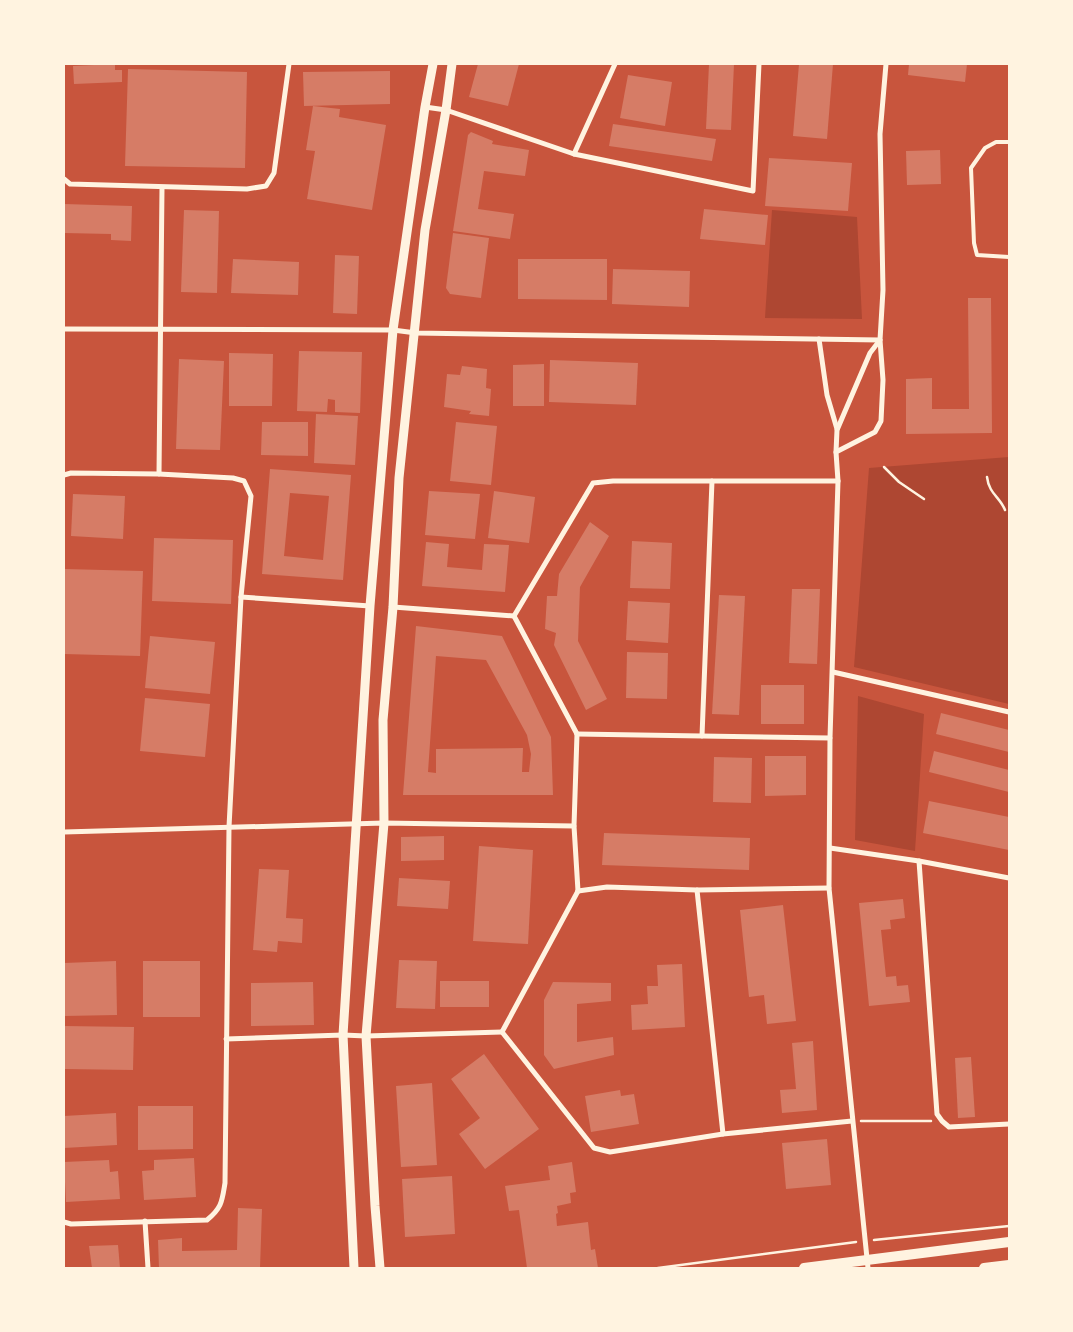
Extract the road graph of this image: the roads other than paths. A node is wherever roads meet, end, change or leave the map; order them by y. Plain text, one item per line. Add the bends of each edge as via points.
1 (289, 64) edge
2 (433, 64) edge
3 (450, 64) edge
4 (615, 64) edge
5 (759, 64) edge
6 (886, 64) edge
7 (425, 107) junction
8 (446, 110) junction
9 (1009, 142) edge
10 (574, 154) junction
11 (64, 179) edge
12 (162, 188) junction
13 (1009, 257) edge
14 (64, 328) edge
15 (160, 328) junction
16 (393, 330) junction
17 (416, 332) junction
18 (819, 339) junction
19 (880, 340) junction
20 (837, 430) junction
21 (836, 452) junction
22 (160, 474) junction
23 (64, 475) edge
24 (712, 481) junction
25 (838, 481) junction
26 (241, 597) junction
27 (370, 606) junction
28 (393, 607) junction
29 (514, 616) junction
30 (834, 672) junction
31 (1009, 712) edge
32 (578, 734) junction
33 (702, 736) junction
34 (830, 738) junction
35 (384, 823) junction
36 (357, 824) junction
37 (574, 826) junction
38 (228, 827) junction
39 (64, 832) edge
40 (830, 848) junction
41 (918, 861) junction
42 (1009, 878) edge
43 (829, 888) junction
44 (697, 890) junction
45 (578, 891) junction
46 (502, 1032) junction
47 (343, 1035) junction
48 (366, 1036) junction
49 (226, 1039) junction
50 (852, 1121) junction
51 (1009, 1124) edge
52 (723, 1134) junction
53 (145, 1221) junction
54 (64, 1222) edge
55 (1009, 1242) edge
56 (867, 1264) edge
57 (1009, 1265) edge
58 (148, 1268) edge
59 (354, 1268) edge
60 (380, 1268) edge
61 (804, 1268) edge
62 (984, 1268) edge

1 - 12 street via 274,173 266,186 247,189
2 - 7 street
3 - 8 street
4 - 10 street
5 - 10 street via 753,191
6 - 19 street via 880,134 883,290
7 - 8 street
7 - 16 street
8 - 10 street
8 - 17 street via 425,230
9 - 13 lane via 996,142 985,148 971,168 977,255
11 - 12 street via 70,184
12 - 15 street
14 - 15 street
15 - 16 street
15 - 22 street
16 - 17 street
16 - 27 street
17 - 18 street
17 - 28 street via 399,478
18 - 19 street
18 - 20 street via 827,396
19 - 20 street via 870,352
19 - 21 street via 883,380 881,422 875,432
20 - 21 street
21 - 25 street
22 - 23 street
22 - 26 street via 244,480 251,496
24 - 25 street
24 - 29 street via 593,483
24 - 33 street
25 - 30 street
26 - 27 street
26 - 38 street
27 - 36 street
28 - 29 street
28 - 35 street via 383,720
29 - 32 street
30 - 31 street
30 - 34 street
32 - 33 street
32 - 37 street
33 - 34 street
34 - 40 street
35 - 36 street
35 - 37 street
35 - 48 street
36 - 38 street
36 - 47 street
37 - 45 street
38 - 39 street
38 - 49 street
40 - 41 street
40 - 43 street
41 - 42 street
41 - 51 street via 938,1114 949,1127 955,1128
43 - 44 street
43 - 50 street
44 - 45 street via 608,887
44 - 52 street
45 - 46 street
46 - 48 street
46 - 52 street via 594,1148 610,1152
47 - 48 street
47 - 49 street
47 - 59 street
48 - 60 street
49 - 53 street via 225,1183 222,1203 207,1220
50 - 52 street
50 - 56 street
53 - 54 street
53 - 58 street
55 - 56 main road
56 - 61 main road
57 - 62 main road

